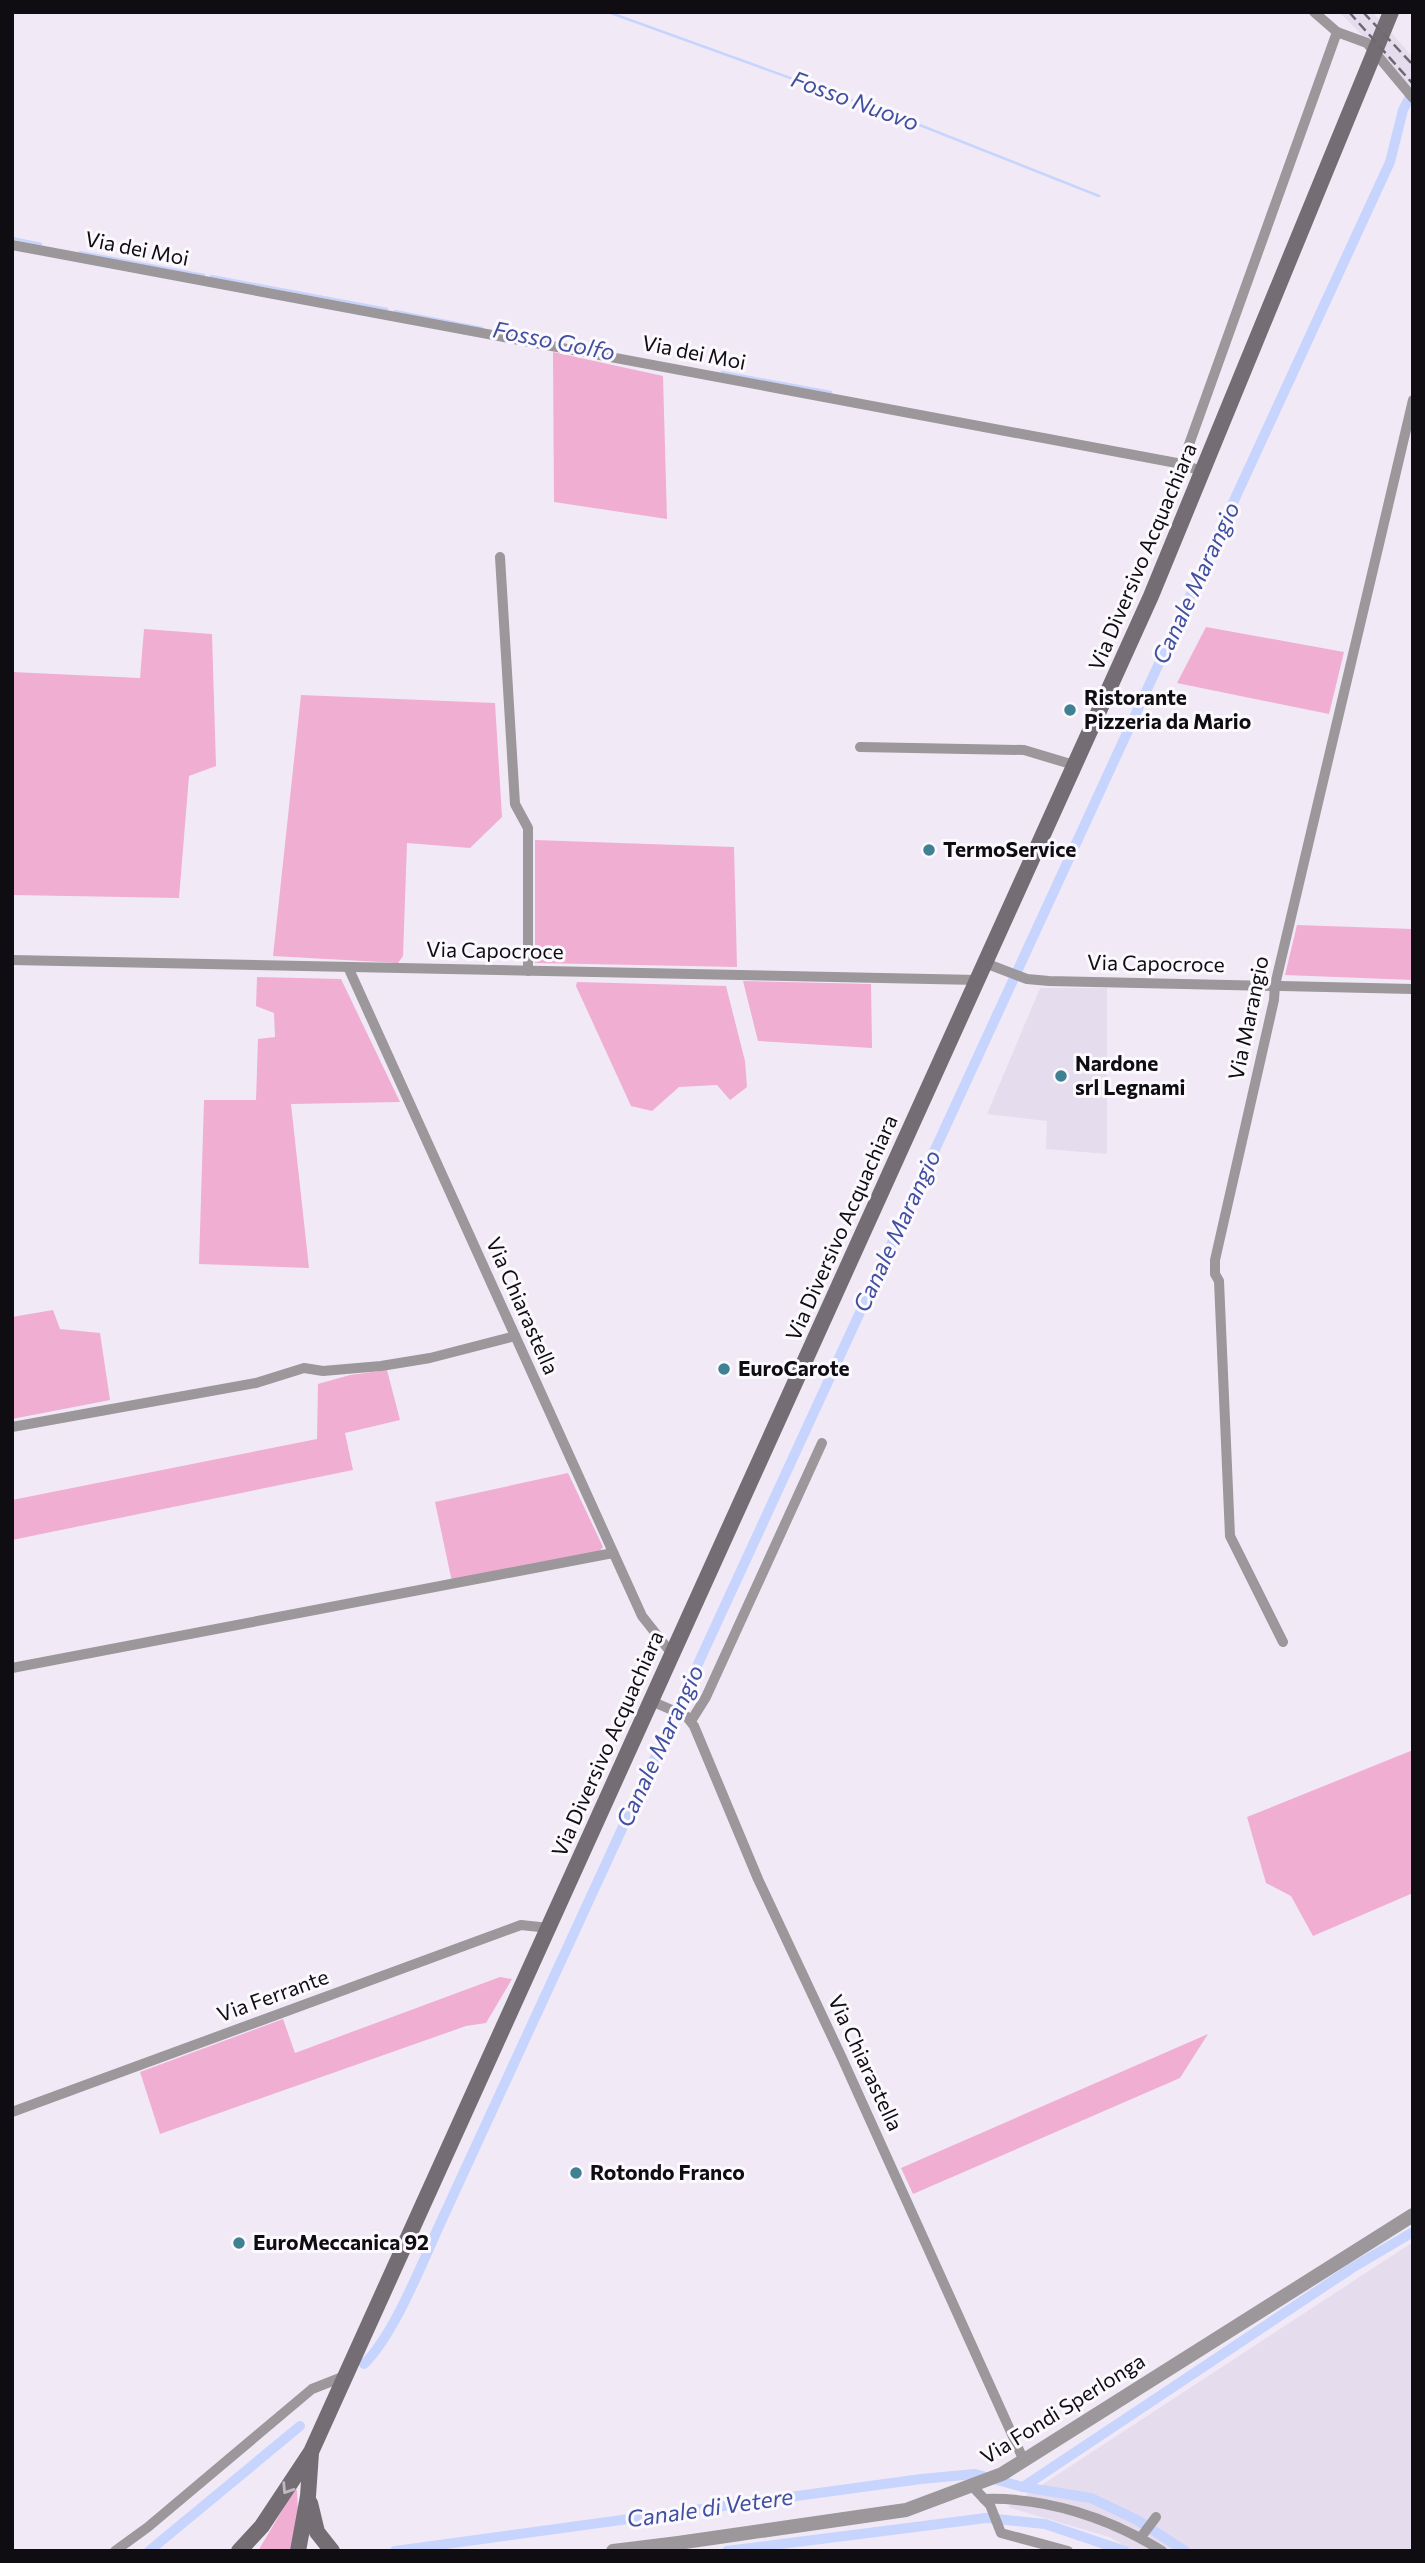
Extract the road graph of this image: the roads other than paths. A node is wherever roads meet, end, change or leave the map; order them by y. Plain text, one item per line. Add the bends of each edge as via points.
1 (1314, 12) edge
2 (1391, 12) edge
3 (1337, 32) junction
4 (1410, 96) edge
5 (12, 245) edge
6 (1413, 400) edge
7 (1182, 464) junction
8 (1203, 472) junction
9 (500, 557) dead end
10 (860, 747) dead end
11 (1074, 765) junction
12 (12, 960) edge
13 (991, 964) junction
14 (348, 967) junction
15 (528, 971) junction
16 (978, 980) junction
17 (1275, 985) junction
18 (1413, 989) edge
19 (515, 1336) junction
20 (12, 1427) edge
21 (822, 1443) dead end
22 (612, 1553) junction
23 (1283, 1642) dead end
24 (672, 1654) junction
25 (12, 1668) edge
26 (657, 1704) junction
27 (688, 1719) junction
28 (549, 1928) junction
29 (12, 2112) edge
30 (1413, 2215) edge
31 (345, 2376) junction
32 (311, 2452) junction
33 (1024, 2461) junction
34 (977, 2485) junction
35 (308, 2496) junction
36 (987, 2502) junction
37 (1154, 2520) dead end
38 (262, 2526) junction
39 (1142, 2536) junction
40 (115, 2551) edge
41 (239, 2551) edge
42 (253, 2551) edge
43 (298, 2551) edge
44 (332, 2551) edge
45 (612, 2551) edge
46 (1068, 2551) edge
47 (1162, 2551) edge

1 - 3 street
2 - 8 main road, Via Diversivo Acquachiara
3 - 4 street via 1367,43
3 - 7 street
5 - 7 street, Via dei Moi
6 - 17 street, Via Marangio
7 - 8 street, Via dei Moi
8 - 11 main road, Via Diversivo Acquachiara
9 - 15 street via 515,804 528,828
10 - 11 street via 1024,750
11 - 13 main road, Via Diversivo Acquachiara
12 - 14 street, Via Capocroce
13 - 16 main road, Via Diversivo Acquachiara
13 - 17 street, Via Capocroce via 1027,979
14 - 15 street, Via Capocroce
14 - 19 street, Via Chiarastella
15 - 16 street, Via Capocroce
16 - 24 main road, Via Diversivo Acquachiara
17 - 18 street, Via Capocroce
17 - 23 street, Via Marangio via 1215,1267 1230,1536
19 - 20 street via 430,1358 342,1371 304,1368 256,1383
19 - 22 street, Via Chiarastella
21 - 27 street via 706,1697
22 - 24 street, Via Chiarastella via 642,1616
22 - 25 street
24 - 26 main road, Via Diversivo Acquachiara
26 - 27 street
26 - 28 main road, Via Diversivo Acquachiara
27 - 33 street, Via Chiarastella
28 - 29 street, Via Ferrante via 521,1925
28 - 31 main road, Via Diversivo Acquachiara
30 - 33 street, Via Fondi Sperlonga
31 - 32 main road, Via Diversivo Acquachiara
31 - 40 street via 312,2389
32 - 35 main road
32 -> 38 main road
33 - 34 street, Via Fondi Sperlonga
34 - 36 street
34 - 45 street, Via Fondi Sperlonga via 906,2510
35 - 43 main road
35 - 44 main road via 317,2532
36 - 39 street via 1002,2498 1070,2509
36 - 46 street via 1001,2533
37 - 39 street
38 - 41 main road
38 - 42 main road
39 - 47 street

